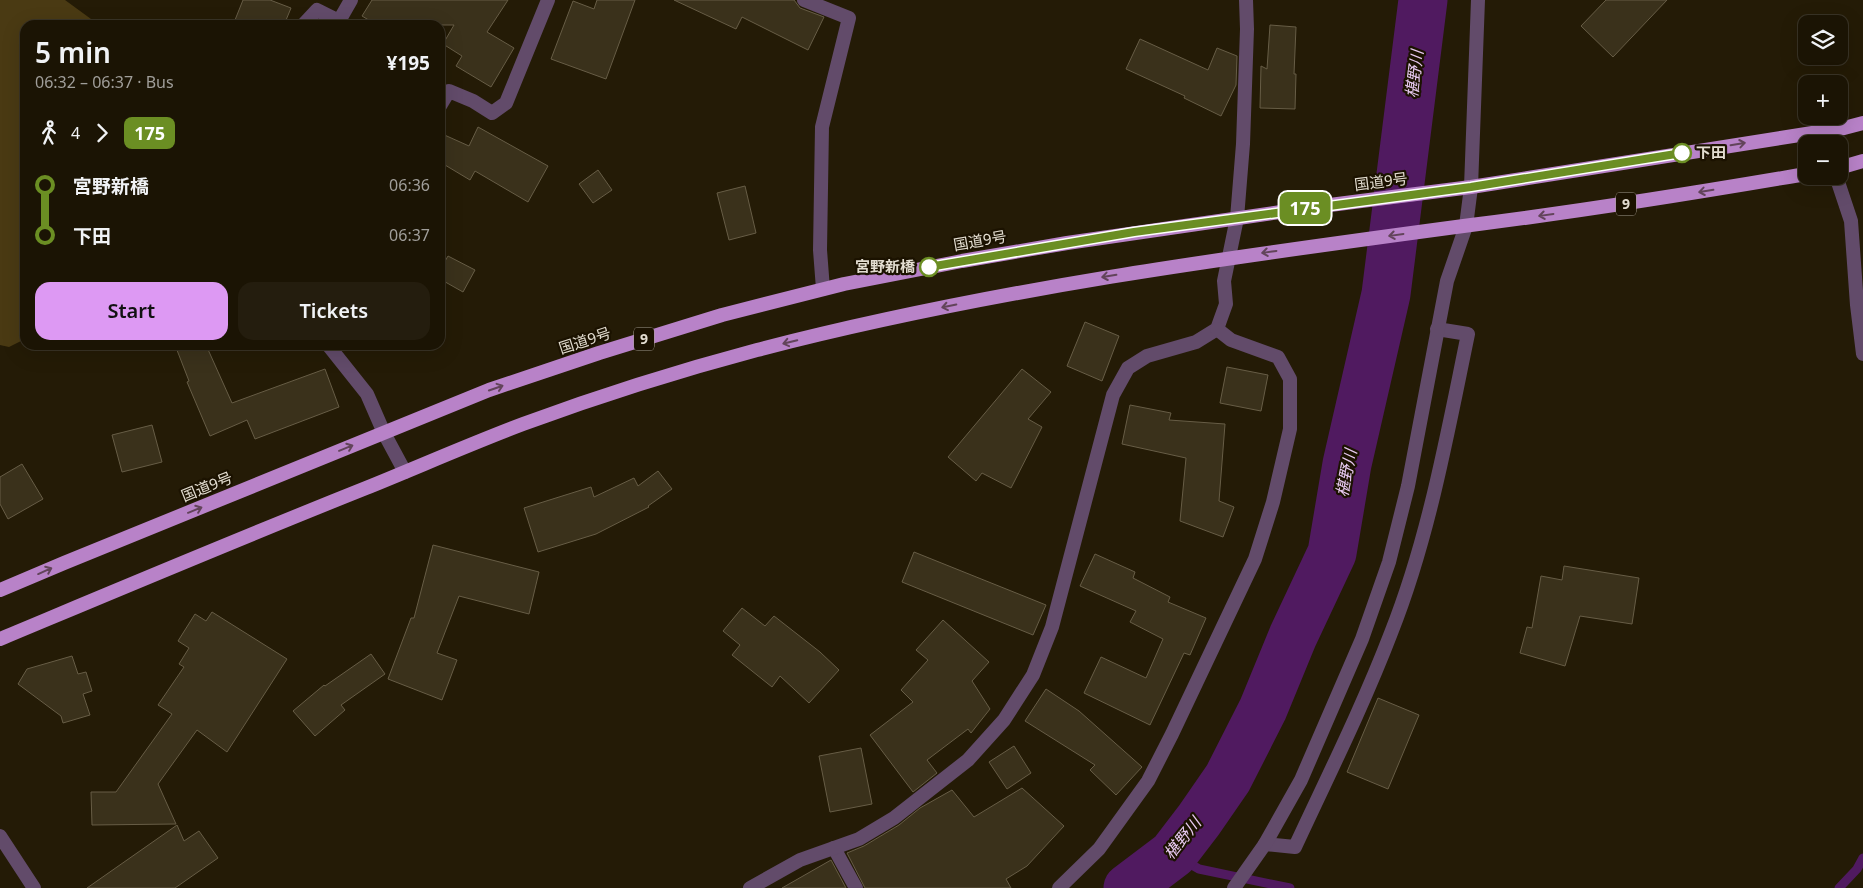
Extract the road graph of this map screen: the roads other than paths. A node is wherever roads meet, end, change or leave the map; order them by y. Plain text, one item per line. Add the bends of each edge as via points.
1 (351, 0) edge
2 (548, 0) edge
3 (804, 0) edge
4 (1246, 0) edge
5 (1478, 0) edge
6 (308, 20) edge
7 (336, 20) edge
8 (343, 20) edge
9 (445, 88) edge
10 (1863, 123) edge
11 (1863, 161) edge
12 (1848, 165) edge
13 (1798, 175) edge
14 (1839, 185) edge
15 (1471, 187) junction
16 (1238, 218) junction
17 (1466, 226) junction
18 (1228, 258) junction
19 (823, 289) junction
20 (1217, 329) junction
21 (1437, 329) junction
22 (332, 350) edge
23 (1863, 354) edge
24 (384, 433) junction
25 (405, 472) junction
26 (0, 590) edge
27 (0, 640) edge
28 (0, 836) edge
29 (1265, 844) junction
30 (834, 848) junction
31 (34, 888) edge
32 (750, 888) edge
33 (856, 888) edge
34 (1059, 888) edge
35 (1234, 888) edge

1 - 8 street
2 - 9 street via 506,103 492,113
3 - 19 street via 849,18 822,127 820,250
4 - 16 street
5 - 15 street
6 - 7 street via 317,10
15 -> 10 highway, 国道9号 / 9
11 - 12 highway
13 -> 17 highway, 9
14 - 23 street via 1851,221
15 - 16 highway, 国道9号 / 9
15 - 17 street
16 - 18 street
16 - 19 highway, 国道9号 / 9 via 990,256
17 -> 18 highway, 9
17 - 21 street via 1447,281
18 - 20 street via 1224,281 1226,304
18 -> 25 highway, 9 via 998,296 754,351 539,419
24 -> 19 highway, 国道9号 / 9 via 489,390 599,353 722,315
20 - 30 street via 1196,342 1147,356 1128,368 1113,395 1052,627 1033,675 1004,720 968,760 894,818 858,839
20 - 34 street via 1231,340 1278,357 1290,379 1290,429 1273,502 1255,559 1148,781 1099,849
21 - 29 street via 1408,486 1390,562 1362,639 1301,780
21 - 29 street via 1468,334 1431,510 1392,633 1296,847
22 - 24 street via 367,394
24 - 25 street
26 -> 24 highway, 国道9号 / 9
25 - 27 highway, 9
28 - 31 street
29 - 35 street
30 - 32 street via 800,860
30 - 33 street

